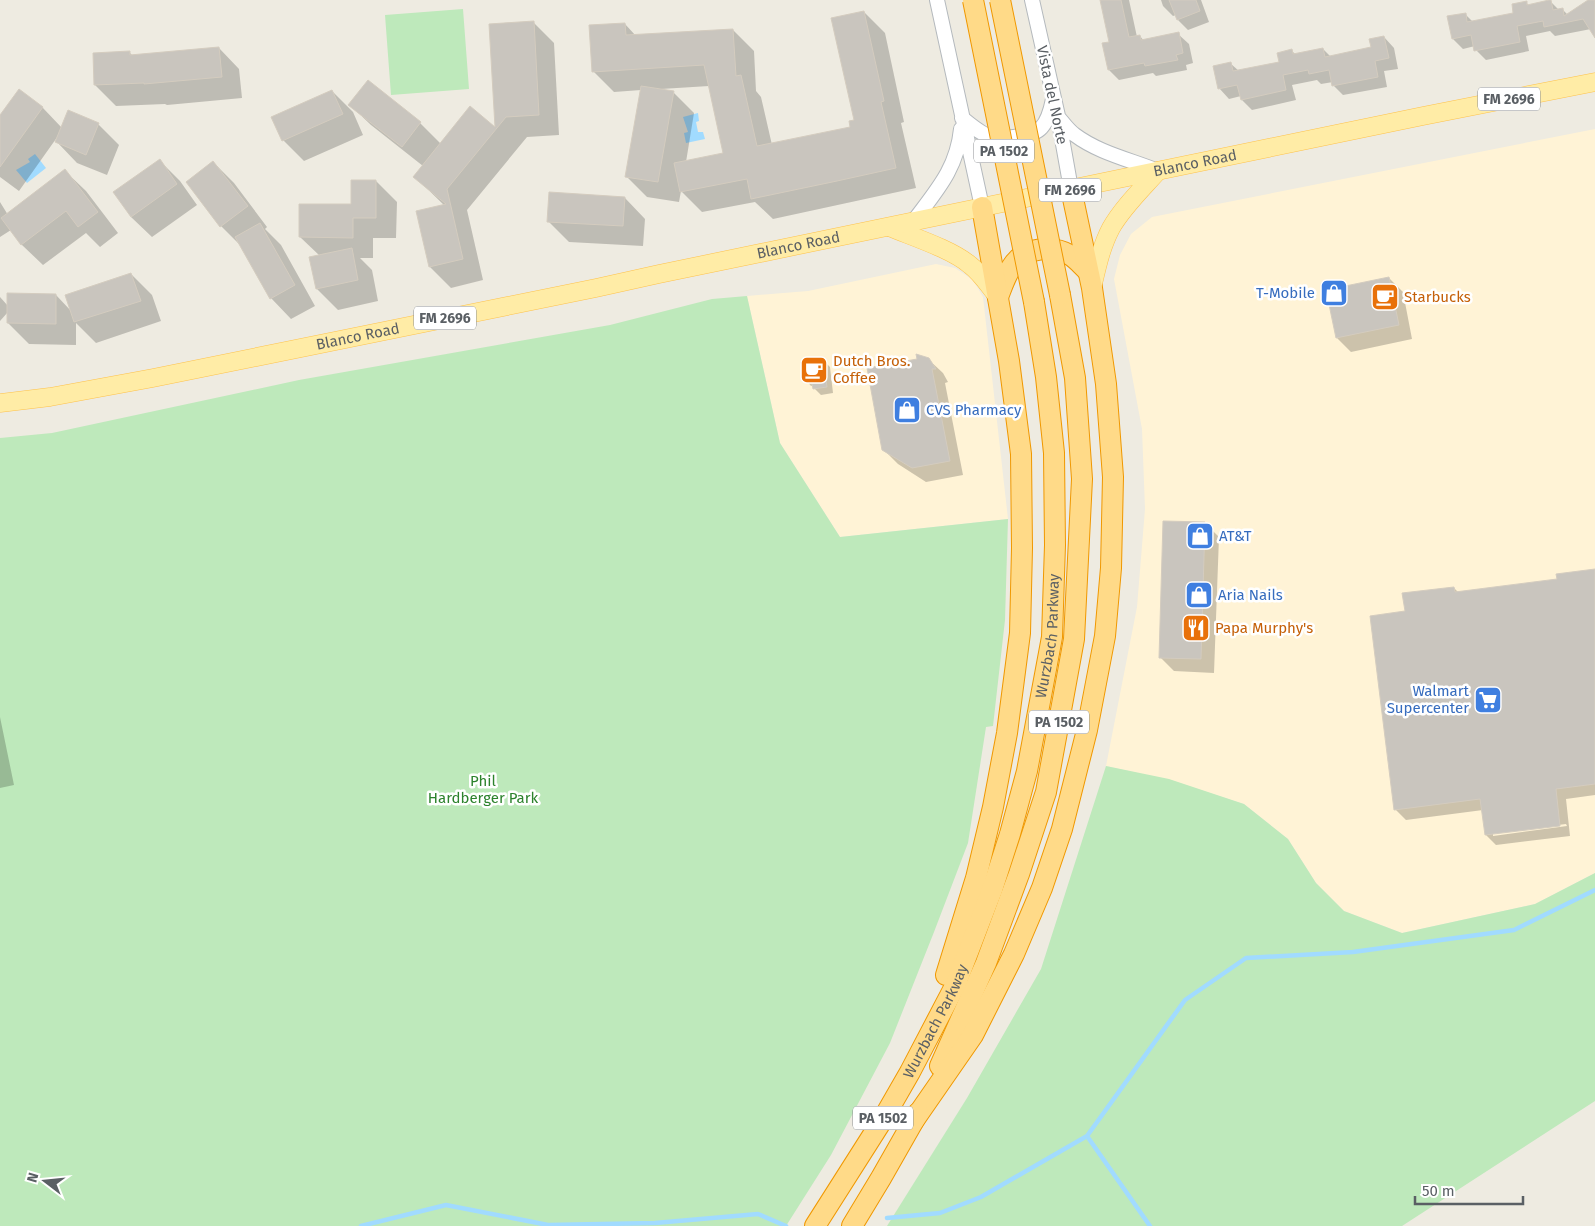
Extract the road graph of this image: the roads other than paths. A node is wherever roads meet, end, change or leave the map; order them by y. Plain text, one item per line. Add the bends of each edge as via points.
1 (938, 0) edge
2 (973, 0) edge
3 (1000, 0) edge
4 (1032, 0) edge
5 (1595, 82) edge
6 (1053, 99) junction
7 (1058, 116) junction
8 (962, 118) junction
9 (1158, 171) junction
10 (1071, 190) junction
11 (982, 207) junction
12 (913, 222) junction
13 (890, 227) junction
14 (1090, 279) junction
15 (998, 297) junction
16 (0, 403) edge
17 (910, 1072) junction
18 (912, 1123) junction
19 (815, 1226) edge
20 (852, 1226) edge

1 - 8 street
2 - 17 highway, Wurzbach Parkway / PA 1502, bridge via 1046,377 1054,453 1052,637 1027,771 992,890 955,986
3 - 18 highway, Wurzbach Parkway / PA 1502, bridge via 1075,378 1082,479 1074,639 1046,792 1019,874 986,963
4 - 6 street, Vista del Norte
5 - 9 main road, Blanco Road / FM 2696
6 - 7 street, Vista del Norte
6 - 8 street via 1042,128 1005,139 984,135
7 - 9 street via 1073,134 1086,142
7 - 10 street, Vista del Norte
8 - 11 street
8 - 12 street via 959,146 950,170
9 - 10 main road, Blanco Road / FM 2696
9 - 14 main road via 1120,214
10 - 11 main road, Blanco Road / FM 2696
10 - 14 highway
11 - 12 main road, Blanco Road / FM 2696
11 - 15 highway
12 - 13 main road, Blanco Road / FM 2696
13 - 15 main road via 971,265
13 - 16 main road, Blanco Road / FM 2696 via 153,378
14 - 15 highway via 1075,258 1047,248 1021,256 1012,265
14 - 18 highway via 1106,384 1113,477 1111,568 1105,636 1087,730 1062,829 1014,954 973,1035
15 - 17 highway via 1021,454 1020,633 1007,732 976,878 946,977
17 - 19 highway, Wurzbach Parkway / PA 1502
18 - 20 highway, Wurzbach Parkway / PA 1502

